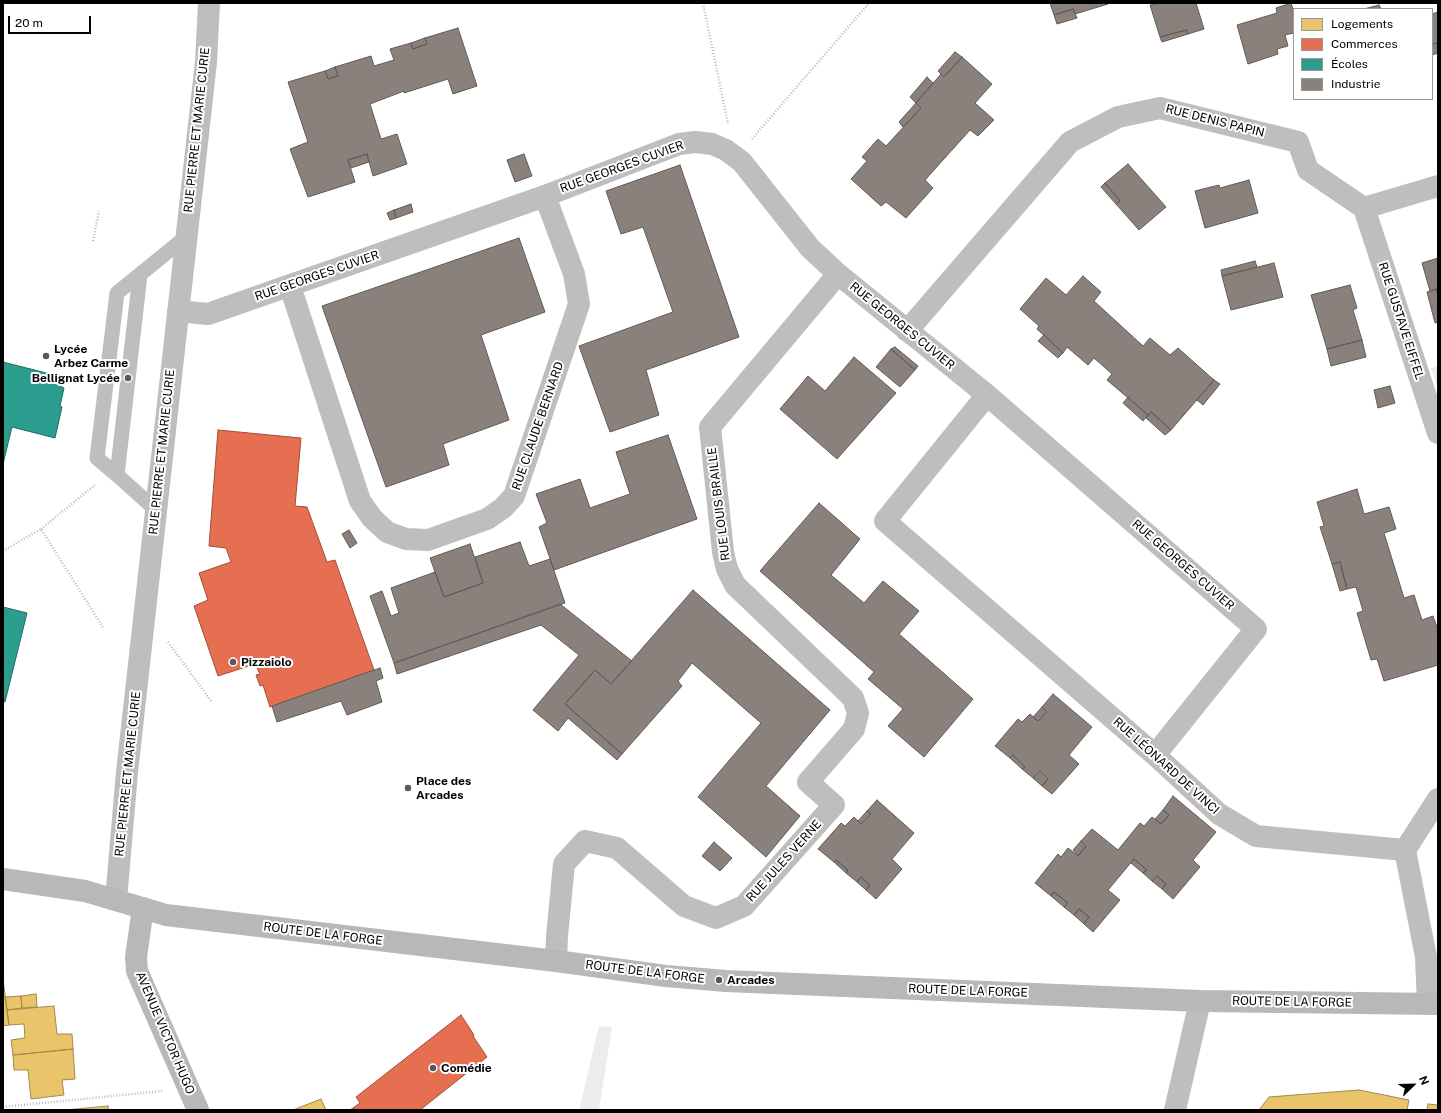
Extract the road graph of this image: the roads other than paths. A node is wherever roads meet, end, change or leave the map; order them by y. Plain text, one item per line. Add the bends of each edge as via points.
1 (209, 3) edge
2 (1438, 186) edge
3 (545, 196) junction
4 (1364, 208) junction
5 (186, 237) junction
6 (838, 274) junction
7 (140, 275) junction
8 (290, 286) junction
9 (178, 311) junction
10 (907, 331) junction
11 (988, 395) junction
12 (1438, 433) edge
13 (117, 475) junction
14 (156, 510) junction
15 (1155, 755) junction
16 (808, 782) joint
17 (1438, 799) edge
18 (1405, 850) junction
19 (3, 879) edge
20 (116, 900) junction
21 (143, 908) junction
22 (556, 961) junction
23 (1200, 1001) junction
24 (1433, 1004) edge
25 (198, 1110) edge
26 (1175, 1110) edge

1 - 5 street, RUE PIERRE ET MARIE CURIE via 206,62
2 - 4 street
3 - 6 street, RUE GEORGES CUVIER via 679,144 712,144 726,150 742,162 810,248
3 - 8 street, RUE GEORGES CUVIER
3 - 8 street, RUE CLAUDE BERNARD via 574,274 579,304 514,496 503,508 487,519 428,540 406,539 386,532 360,501
4 - 10 street, RUE DENIS PAPIN via 1308,170 1298,142 1160,108 1118,116 1070,142
4 - 12 street, RUE GUSTAVE EIFFEL
5 - 7 lane
5 - 9 street, RUE PIERRE ET MARIE CURIE
6 - 10 street, RUE GEORGES CUVIER
6 - 16 street, RUE LOUIS BRAILLE via 710,427 722,552 727,570 735,585 852,698 858,713 854,729
7 - 13 lane
7 - 13 lane via 117,293 97,458
8 - 9 street, RUE GEORGES CUVIER via 208,314
9 - 14 street, RUE PIERRE ET MARIE CURIE
10 - 11 street, RUE GEORGES CUVIER
11 - 15 street, RUE GEORGES CUVIER via 1256,629
11 - 15 street, RUE LÉONARD DE VINCI via 885,521
13 - 14 lane
14 - 20 street, RUE PIERRE ET MARIE CURIE via 127,772
15 - 18 street, RUE LÉONARD DE VINCI via 1219,814 1256,836
16 - 22 street, RUE JULES VERNE via 834,805 744,906 716,918 684,906 618,848 585,841 564,864
17 - 18 street
18 - 24 street
19 - 20 main road, ROUTE DE LA FORGE via 85,891
20 - 21 main road, ROUTE DE LA FORGE
21 - 22 main road, ROUTE DE LA FORGE via 187,918
21 - 25 main road, AVENUE VICTOR HUGO via 136,957 137,971
22 - 23 main road, ROUTE DE LA FORGE via 666,976 726,981
23 - 24 main road, ROUTE DE LA FORGE
23 - 26 street

